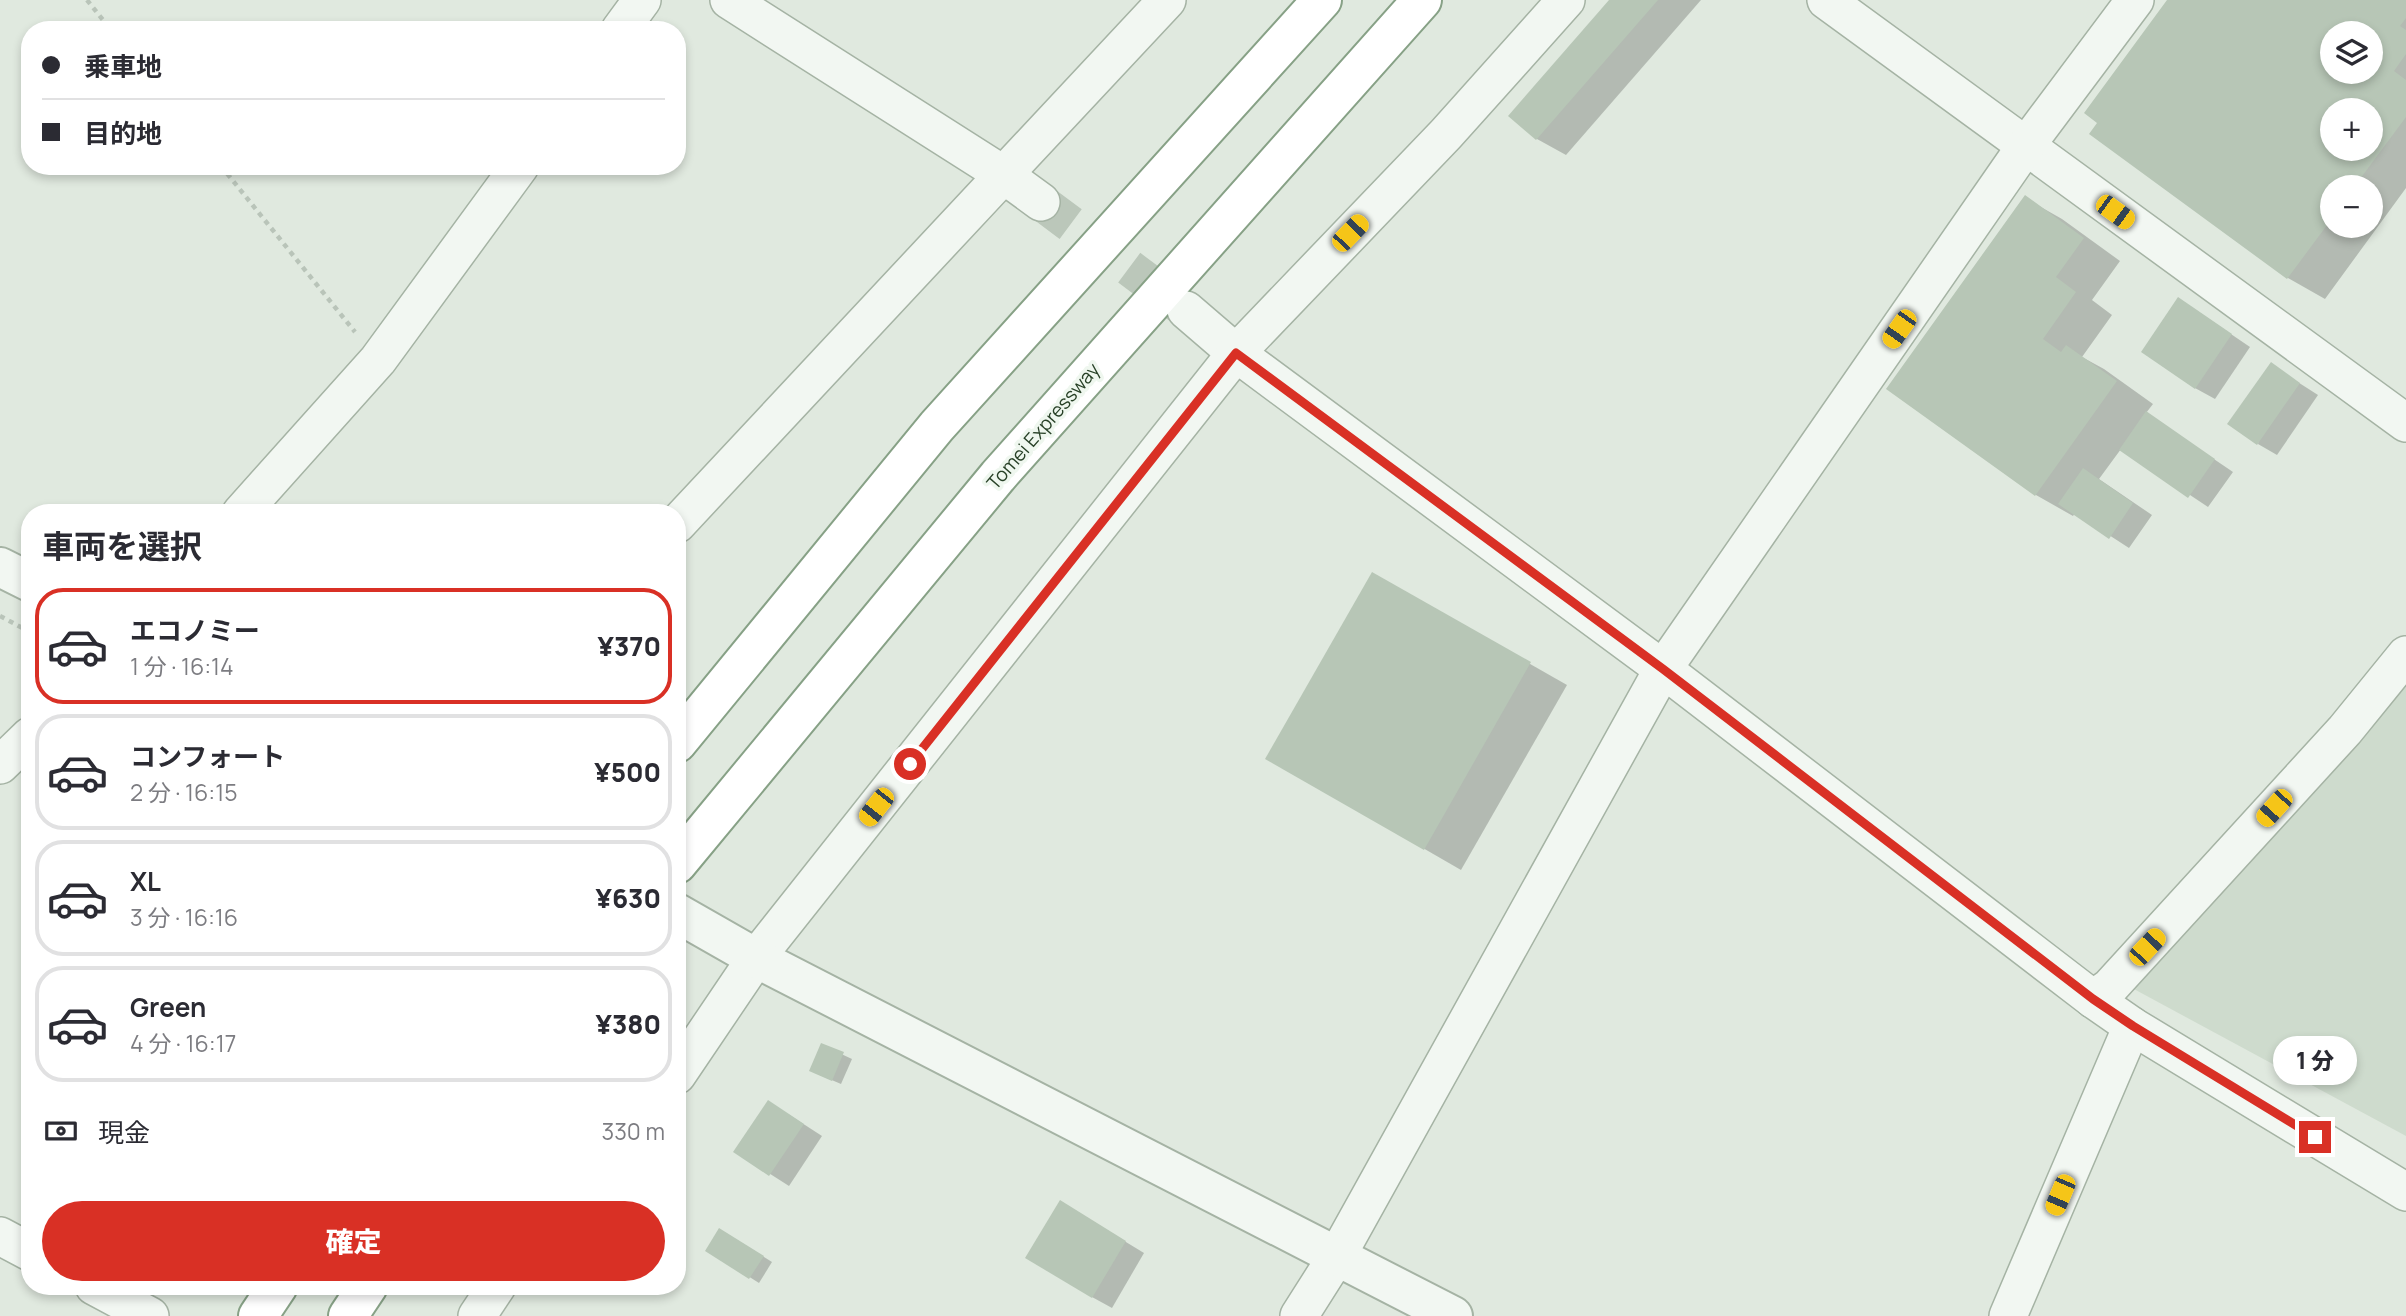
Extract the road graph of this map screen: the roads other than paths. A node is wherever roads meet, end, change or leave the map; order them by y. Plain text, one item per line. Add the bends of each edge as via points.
1 (642, 0) edge
2 (729, 0) edge
3 (1167, 0) edge
4 (1322, 0) edge
5 (1422, 0) edge
6 (1566, 0) edge
7 (1826, 0) edge
8 (2134, 0) edge
9 (627, 21) edge
10 (2025, 147) junction
11 (513, 175) edge
12 (1004, 175) junction
13 (1041, 202) tunnel mouth
14 (1186, 310) tunnel mouth
15 (1236, 353) junction
16 (2406, 423) edge
17 (249, 504) edge
18 (686, 514) edge
19 (0, 567) edge
20 (21, 578) edge
21 (2406, 655) edge
22 (1663, 669) junction
23 (686, 732) edge
24 (21, 745) edge
25 (0, 765) edge
26 (686, 853) edge
27 (686, 918) edge
28 (756, 958) junction
29 (2093, 999) junction
30 (2133, 1026) junction
31 (686, 1062) edge
32 (2406, 1192) edge
33 (0, 1236) edge
34 (21, 1247) edge
35 (1337, 1256) junction
36 (112, 1295) edge
37 (272, 1295) edge
38 (362, 1295) edge
39 (491, 1295) edge
40 (133, 1305) edge
41 (258, 1316) edge
42 (348, 1316) edge
43 (477, 1316) edge
44 (1299, 1316) edge
45 (1453, 1316) edge
46 (2008, 1316) edge

1 - 9 street
2 - 12 street
3 - 12 street
4 - 23 highway via 937,426
5 - 26 highway, Tomei Expressway via 998,476
6 - 15 street via 1446,134
7 - 10 street
8 - 10 street
10 - 16 street
10 - 22 street
11 - 17 street via 378,360
12 - 13 street
12 - 18 street
14 - 15 street
15 - 22 street
15 - 28 street
19 - 20 street
21 - 29 street via 2345,730 2110,986
22 - 29 street
22 - 35 street
24 - 25 street
27 - 28 street
28 - 31 street
28 - 35 street
29 - 30 street
30 - 32 street
30 - 46 street
33 - 34 street
35 - 44 street
35 - 45 street
36 - 40 street
37 - 41 highway
38 - 42 highway
39 - 43 street

